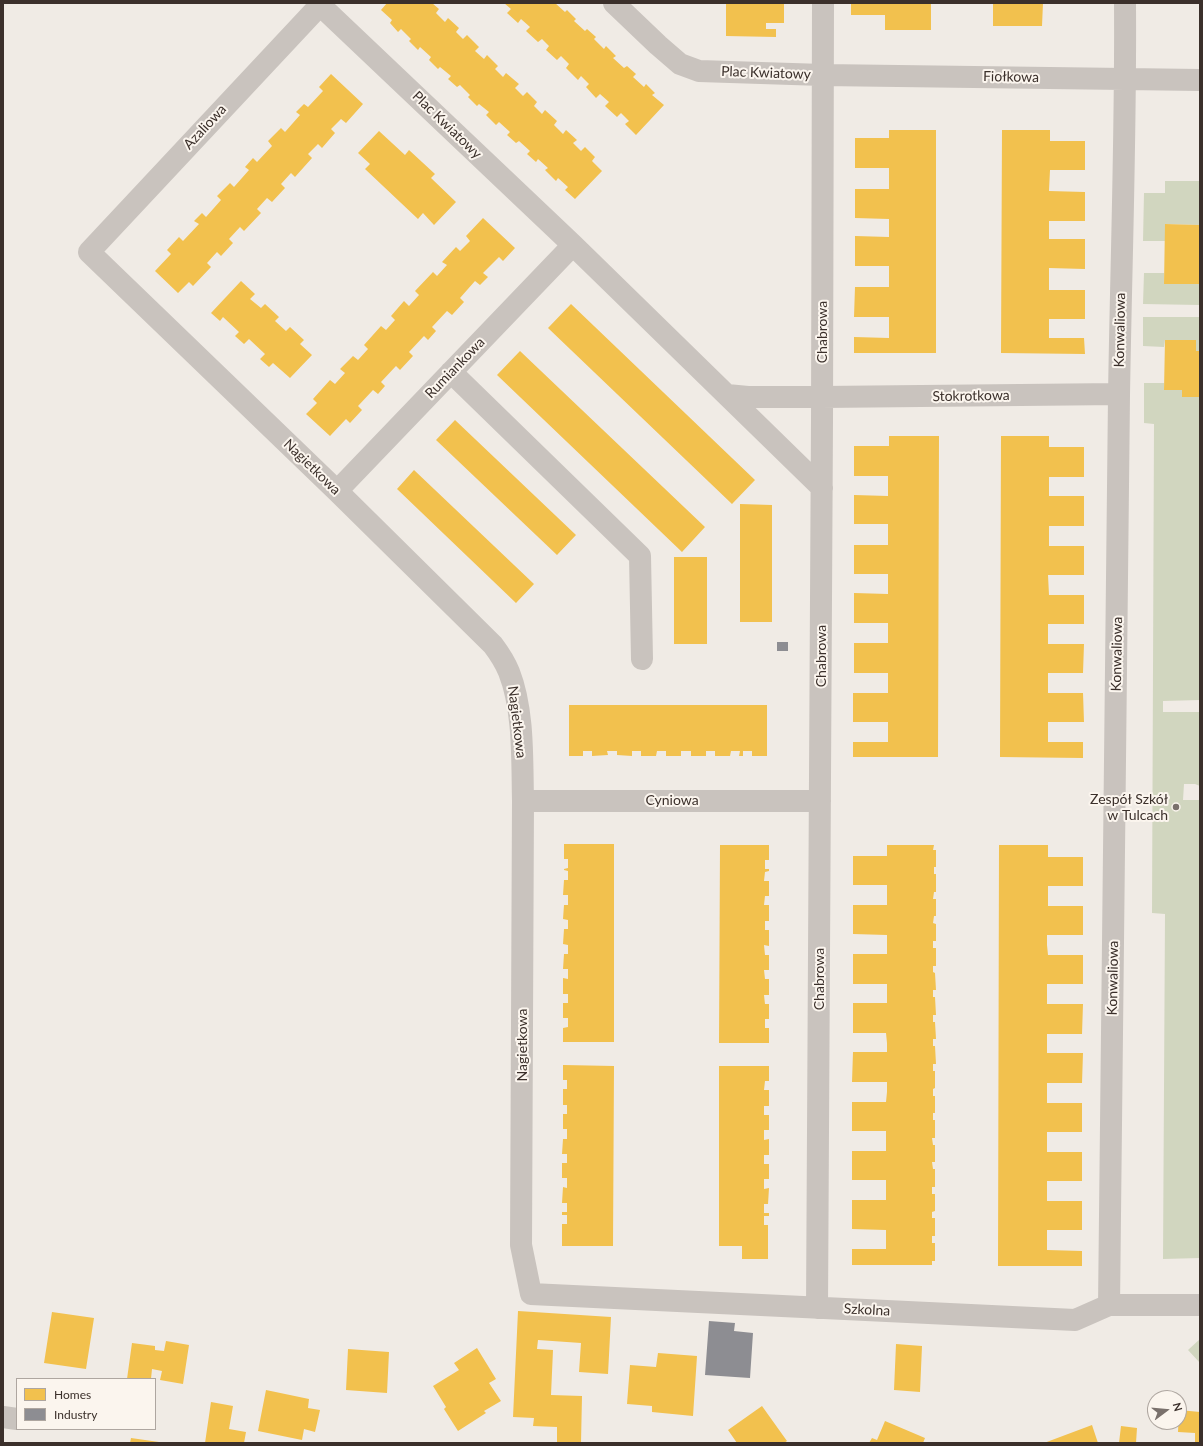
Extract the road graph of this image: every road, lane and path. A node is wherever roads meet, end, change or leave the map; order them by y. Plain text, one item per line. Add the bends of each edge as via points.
1 (614, 3) edge
2 (823, 3) edge
3 (1125, 3) edge
4 (321, 4) edge
5 (823, 74) junction
6 (1126, 79) junction
7 (1200, 80) edge
8 (573, 245) junction
9 (89, 252) joint
10 (451, 372) junction
11 (1120, 394) junction
12 (727, 395) junction
13 (822, 397) junction
14 (822, 488) junction
15 (337, 491) junction
16 (642, 659) dead end
17 (523, 800) junction
18 (820, 801) junction
19 (531, 1294) joint
20 (1200, 1304) edge
21 (1109, 1305) junction
22 (817, 1308) junction
23 (3, 1417) edge
24 (16, 1419) edge

1 - 5 street, Plac Kwiatowy via 680,64 699,71
2 - 5 street, Chabrowa
3 - 6 street, Konwaliowa
4 - 8 street, Plac Kwiatowy
4 - 9 street, Azaliowa
5 - 6 street, Fiołkowa
5 - 13 street, Chabrowa
6 - 7 street, Fiołkowa
6 - 11 street, Konwaliowa
8 - 10 street, Rumiankowa
8 - 12 street, Plac Kwiatowy
9 - 15 street, Nagietkowa
10 - 15 street, Rumiankowa
10 - 16 street via 640,556
11 - 13 street, Stokrotkowa
11 - 21 street, Konwaliowa
12 - 13 street, Stokrotkowa
12 - 14 street, Plac Kwiatowy
13 - 14 street, Chabrowa
14 - 18 street, Chabrowa
15 - 17 street, Nagietkowa via 493,645 502,658 515,692 521,741
17 - 18 street, Cyniowa
17 - 19 street, Nagietkowa via 521,1245
18 - 22 street, Chabrowa
19 - 22 street, Szkolna
20 - 21 street, Szkolna
21 - 22 street, Szkolna via 1075,1320
23 - 24 street

